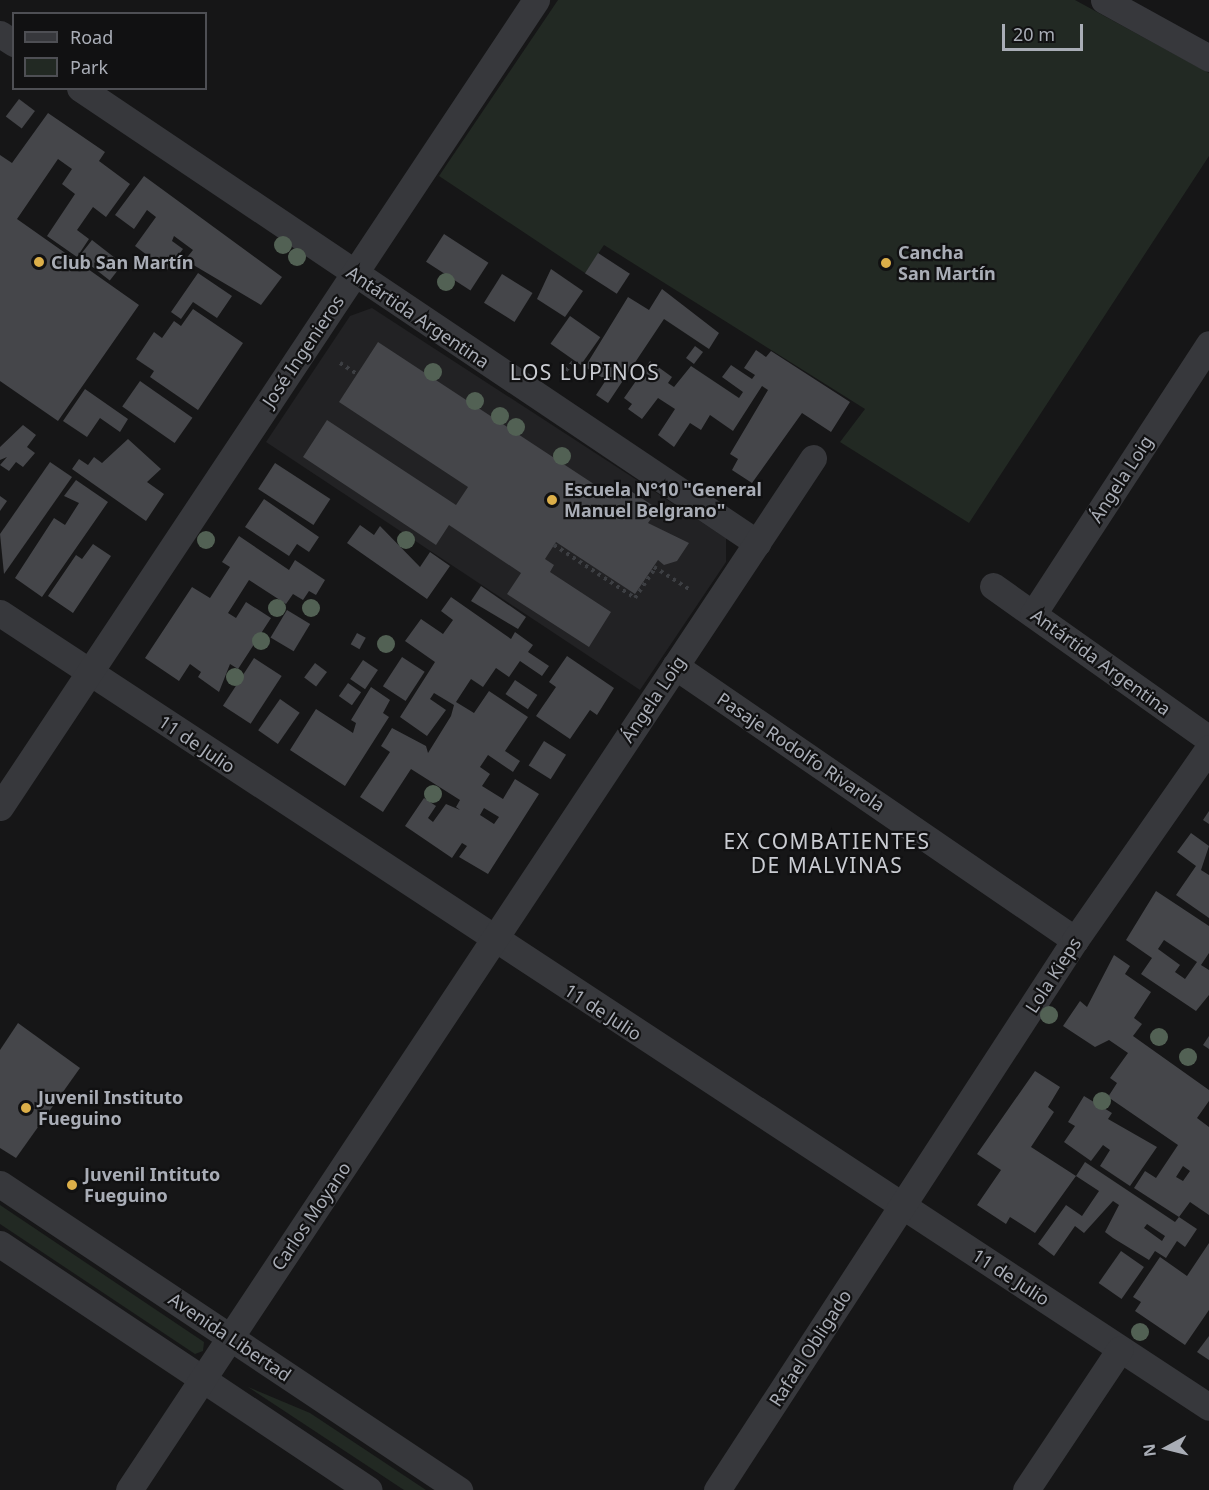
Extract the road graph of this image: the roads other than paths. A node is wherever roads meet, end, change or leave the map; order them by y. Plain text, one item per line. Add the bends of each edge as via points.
1 (536, 0) edge
2 (1104, 0) edge
3 (1209, 58) edge
4 (83, 90) edge
5 (354, 274) junction
6 (1209, 344) edge
7 (813, 458) dead end
8 (757, 543) junction
9 (993, 586) dead end
10 (0, 613) edge
11 (1033, 614) junction
12 (675, 666) junction
13 (89, 672) junction
14 (1209, 739) edge
15 (1209, 748) edge
16 (0, 807) edge
17 (1075, 940) junction
18 (493, 941) junction
19 (0, 1184) edge
20 (902, 1205) junction
21 (0, 1244) edge
22 (230, 1337) junction
23 (1120, 1348) junction
24 (203, 1379) junction
25 (1209, 1407) edge
26 (129, 1490) edge
27 (369, 1490) edge
28 (459, 1490) edge
29 (717, 1490) edge
30 (1026, 1490) edge

1 - 5 street, José Ingenieros
2 - 3 street
4 - 5 street, Antártida Argentina
5 - 8 street, Antártida Argentina
5 - 13 street, José Ingenieros
6 - 11 street, Ángela Loig
7 - 8 street, Ángela Loig
8 - 12 street, Ángela Loig
9 - 11 street, Antártida Argentina
10 - 13 street, 11 de Julio
11 - 14 street, Antártida Argentina
12 - 17 street, Pasaje Rodolfo Rivarola
12 - 18 street, Ángela Loig
13 - 16 street, José Ingenieros
13 - 18 street, 11 de Julio
15 - 17 street, Lola Kieps
17 - 20 street, Lola Kieps
18 - 20 street, 11 de Julio
18 - 22 street, Carlos Moyano
19 - 22 street, Avenida Libertad
20 - 23 street, 11 de Julio
20 - 29 street, Rafael Obligado
21 - 24 street
22 - 24 street, Carlos Moyano
22 - 28 street, Avenida Libertad
23 - 25 street, 11 de Julio
23 - 30 street
24 - 26 street, Carlos Moyano
24 - 27 street

